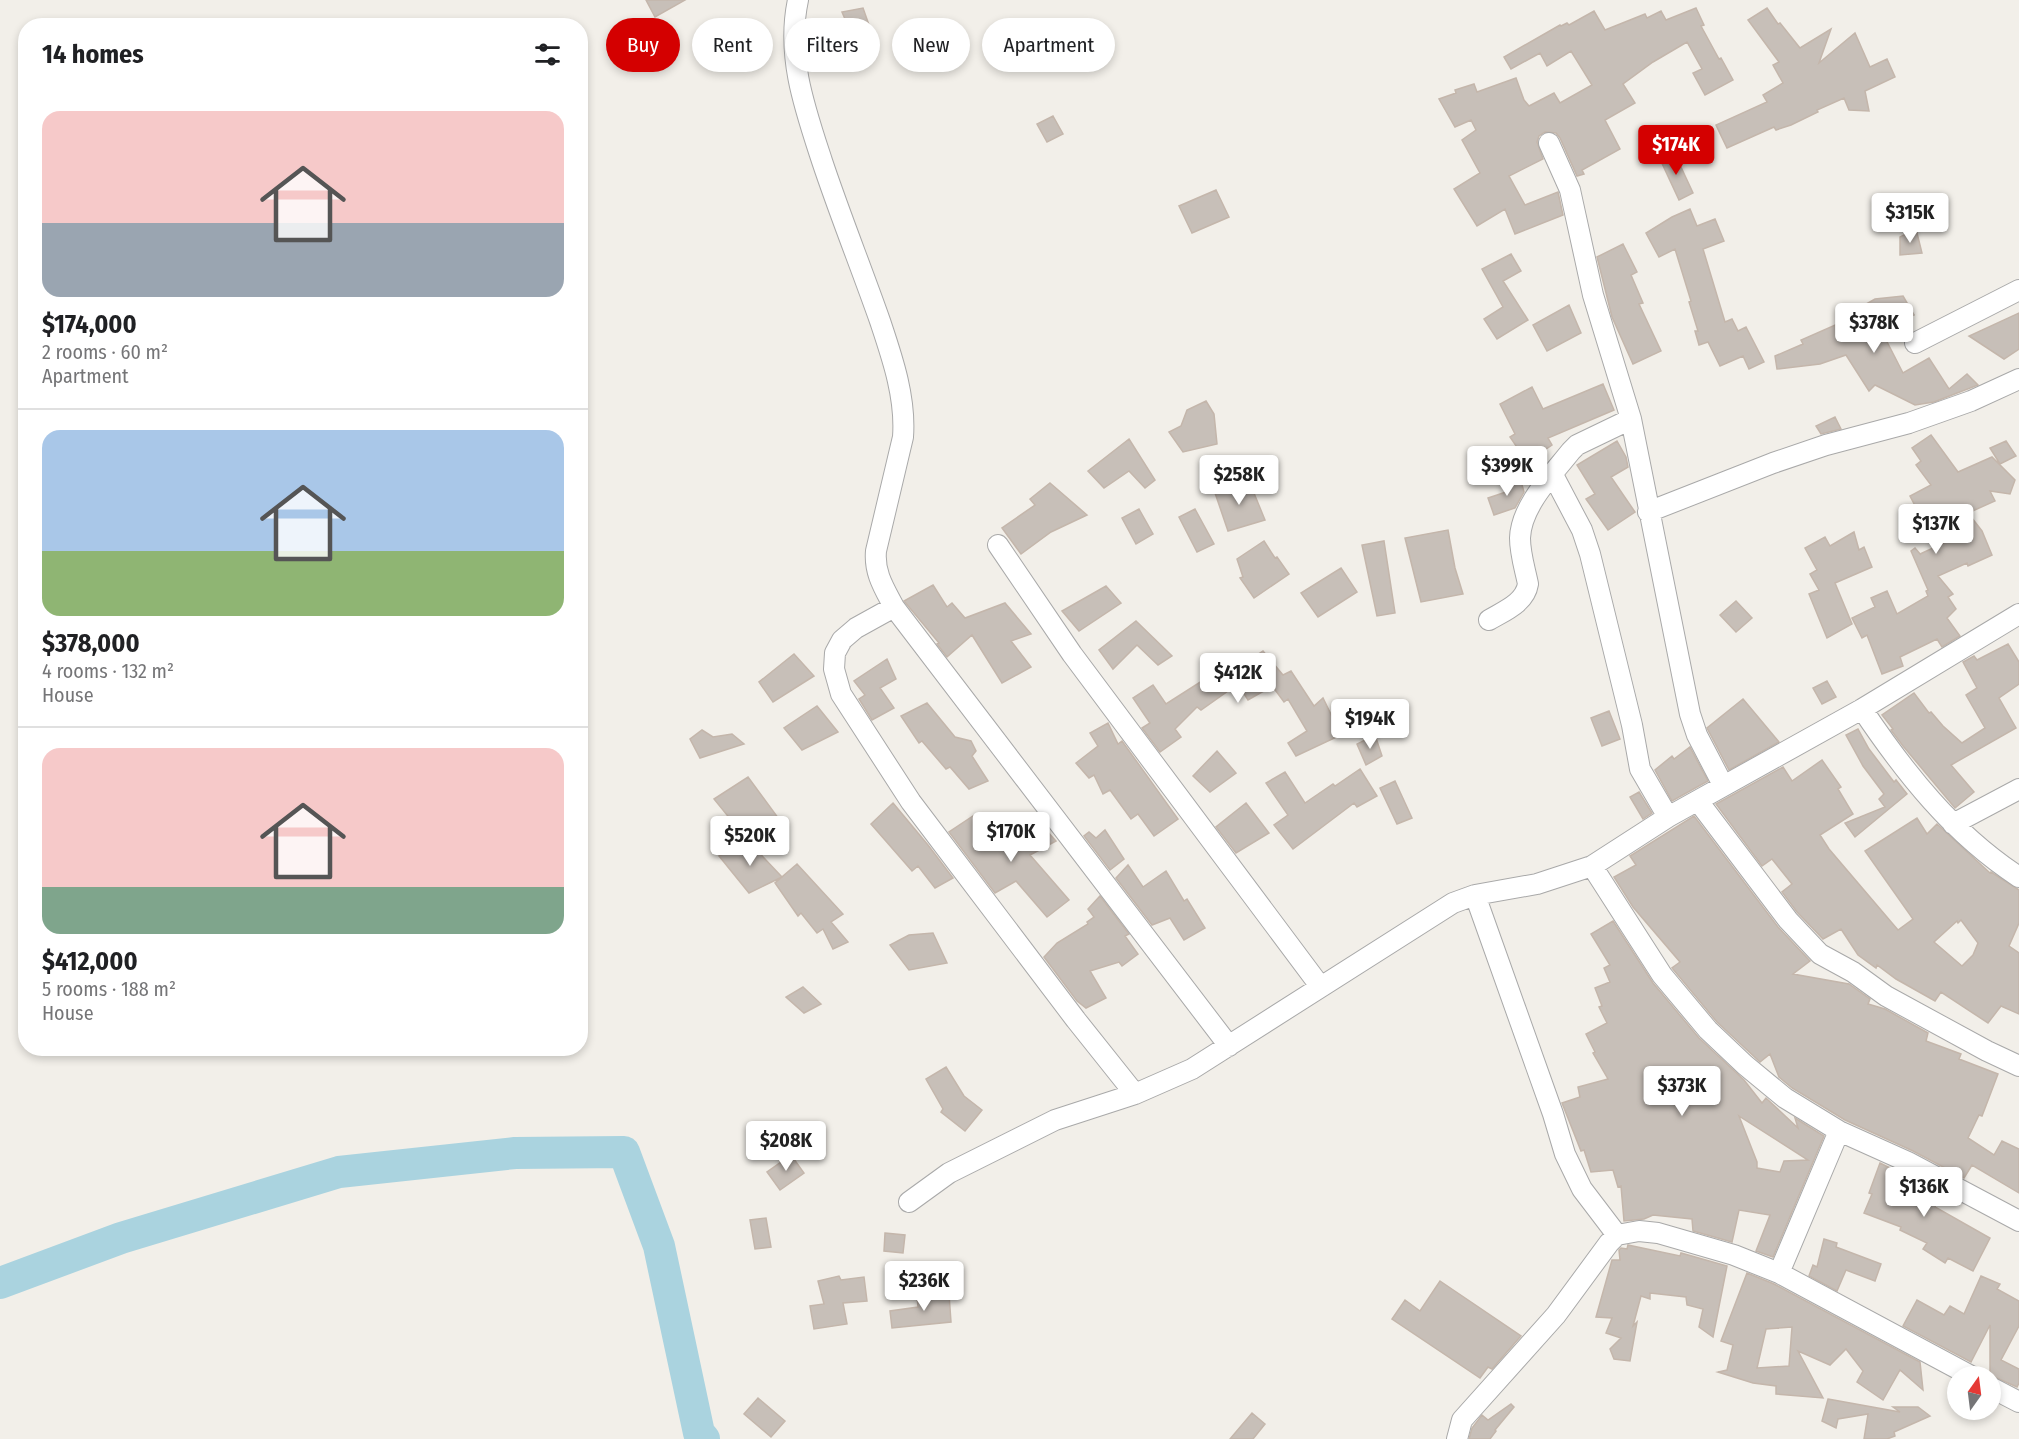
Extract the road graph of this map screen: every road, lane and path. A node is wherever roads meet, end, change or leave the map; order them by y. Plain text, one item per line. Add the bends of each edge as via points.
1 (798, 0) edge
2 (1549, 143) dead end
3 (2019, 290) edge
4 (1915, 343) dead end
5 (2019, 379) edge
6 (1631, 419) junction
7 (1553, 475) junction
8 (1648, 512) junction
9 (998, 544) dead end
10 (894, 607) junction
11 (2019, 614) edge
12 (1489, 620) dead end
13 (1862, 709) junction
14 (1723, 785) junction
15 (2019, 789) edge
16 (1698, 801) junction
17 (1668, 817) junction
18 (1953, 824) junction
19 (1592, 866) junction
20 (2019, 877) edge
21 (1474, 895) junction
22 (1320, 986) junction
23 (1229, 1046) junction
24 (2019, 1066) edge
25 (1135, 1094) junction
26 (1839, 1131) junction
27 (909, 1202) dead end
28 (2019, 1221) edge
29 (1617, 1235) junction
30 (1779, 1273) junction
31 (1952, 1366) edge
32 (2001, 1393) edge
33 (2019, 1402) edge
34 (1457, 1439) edge

1 - 10 street via 796,74 810,126 887,342 901,395 904,421 900,452 875,562
2 - 6 street via 1570,190 1593,296
3 - 4 street
5 - 8 street via 1960,405 1784,459
6 - 7 street via 1577,445
6 - 8 street
7 - 12 street via 1530,507 1520,537 1527,591 1519,602
7 - 17 street via 1590,554 1641,769
8 - 14 street via 1690,714
9 - 22 street via 1072,654
10 - 23 street
10 - 25 street via 842,640 835,653 834,669 841,694 911,802
11 - 13 street
13 - 14 street
13 - 18 street via 1897,761
14 - 16 street
15 - 18 street
16 - 17 street
16 - 24 street via 1788,920 1820,954 1886,996
17 - 19 street
18 - 20 street
19 - 21 street via 1537,884
19 - 26 street via 1662,975 1708,1030 1785,1098
21 - 22 street via 1453,903
21 - 29 street via 1564,1154 1582,1189
22 - 23 street
23 - 25 street via 1192,1069
25 - 27 street via 1055,1120 949,1173
26 - 28 street via 1908,1162
26 - 30 street
29 - 30 street via 1658,1233
29 - 34 street via 1556,1315 1462,1420
30 - 31 street
32 - 33 street

